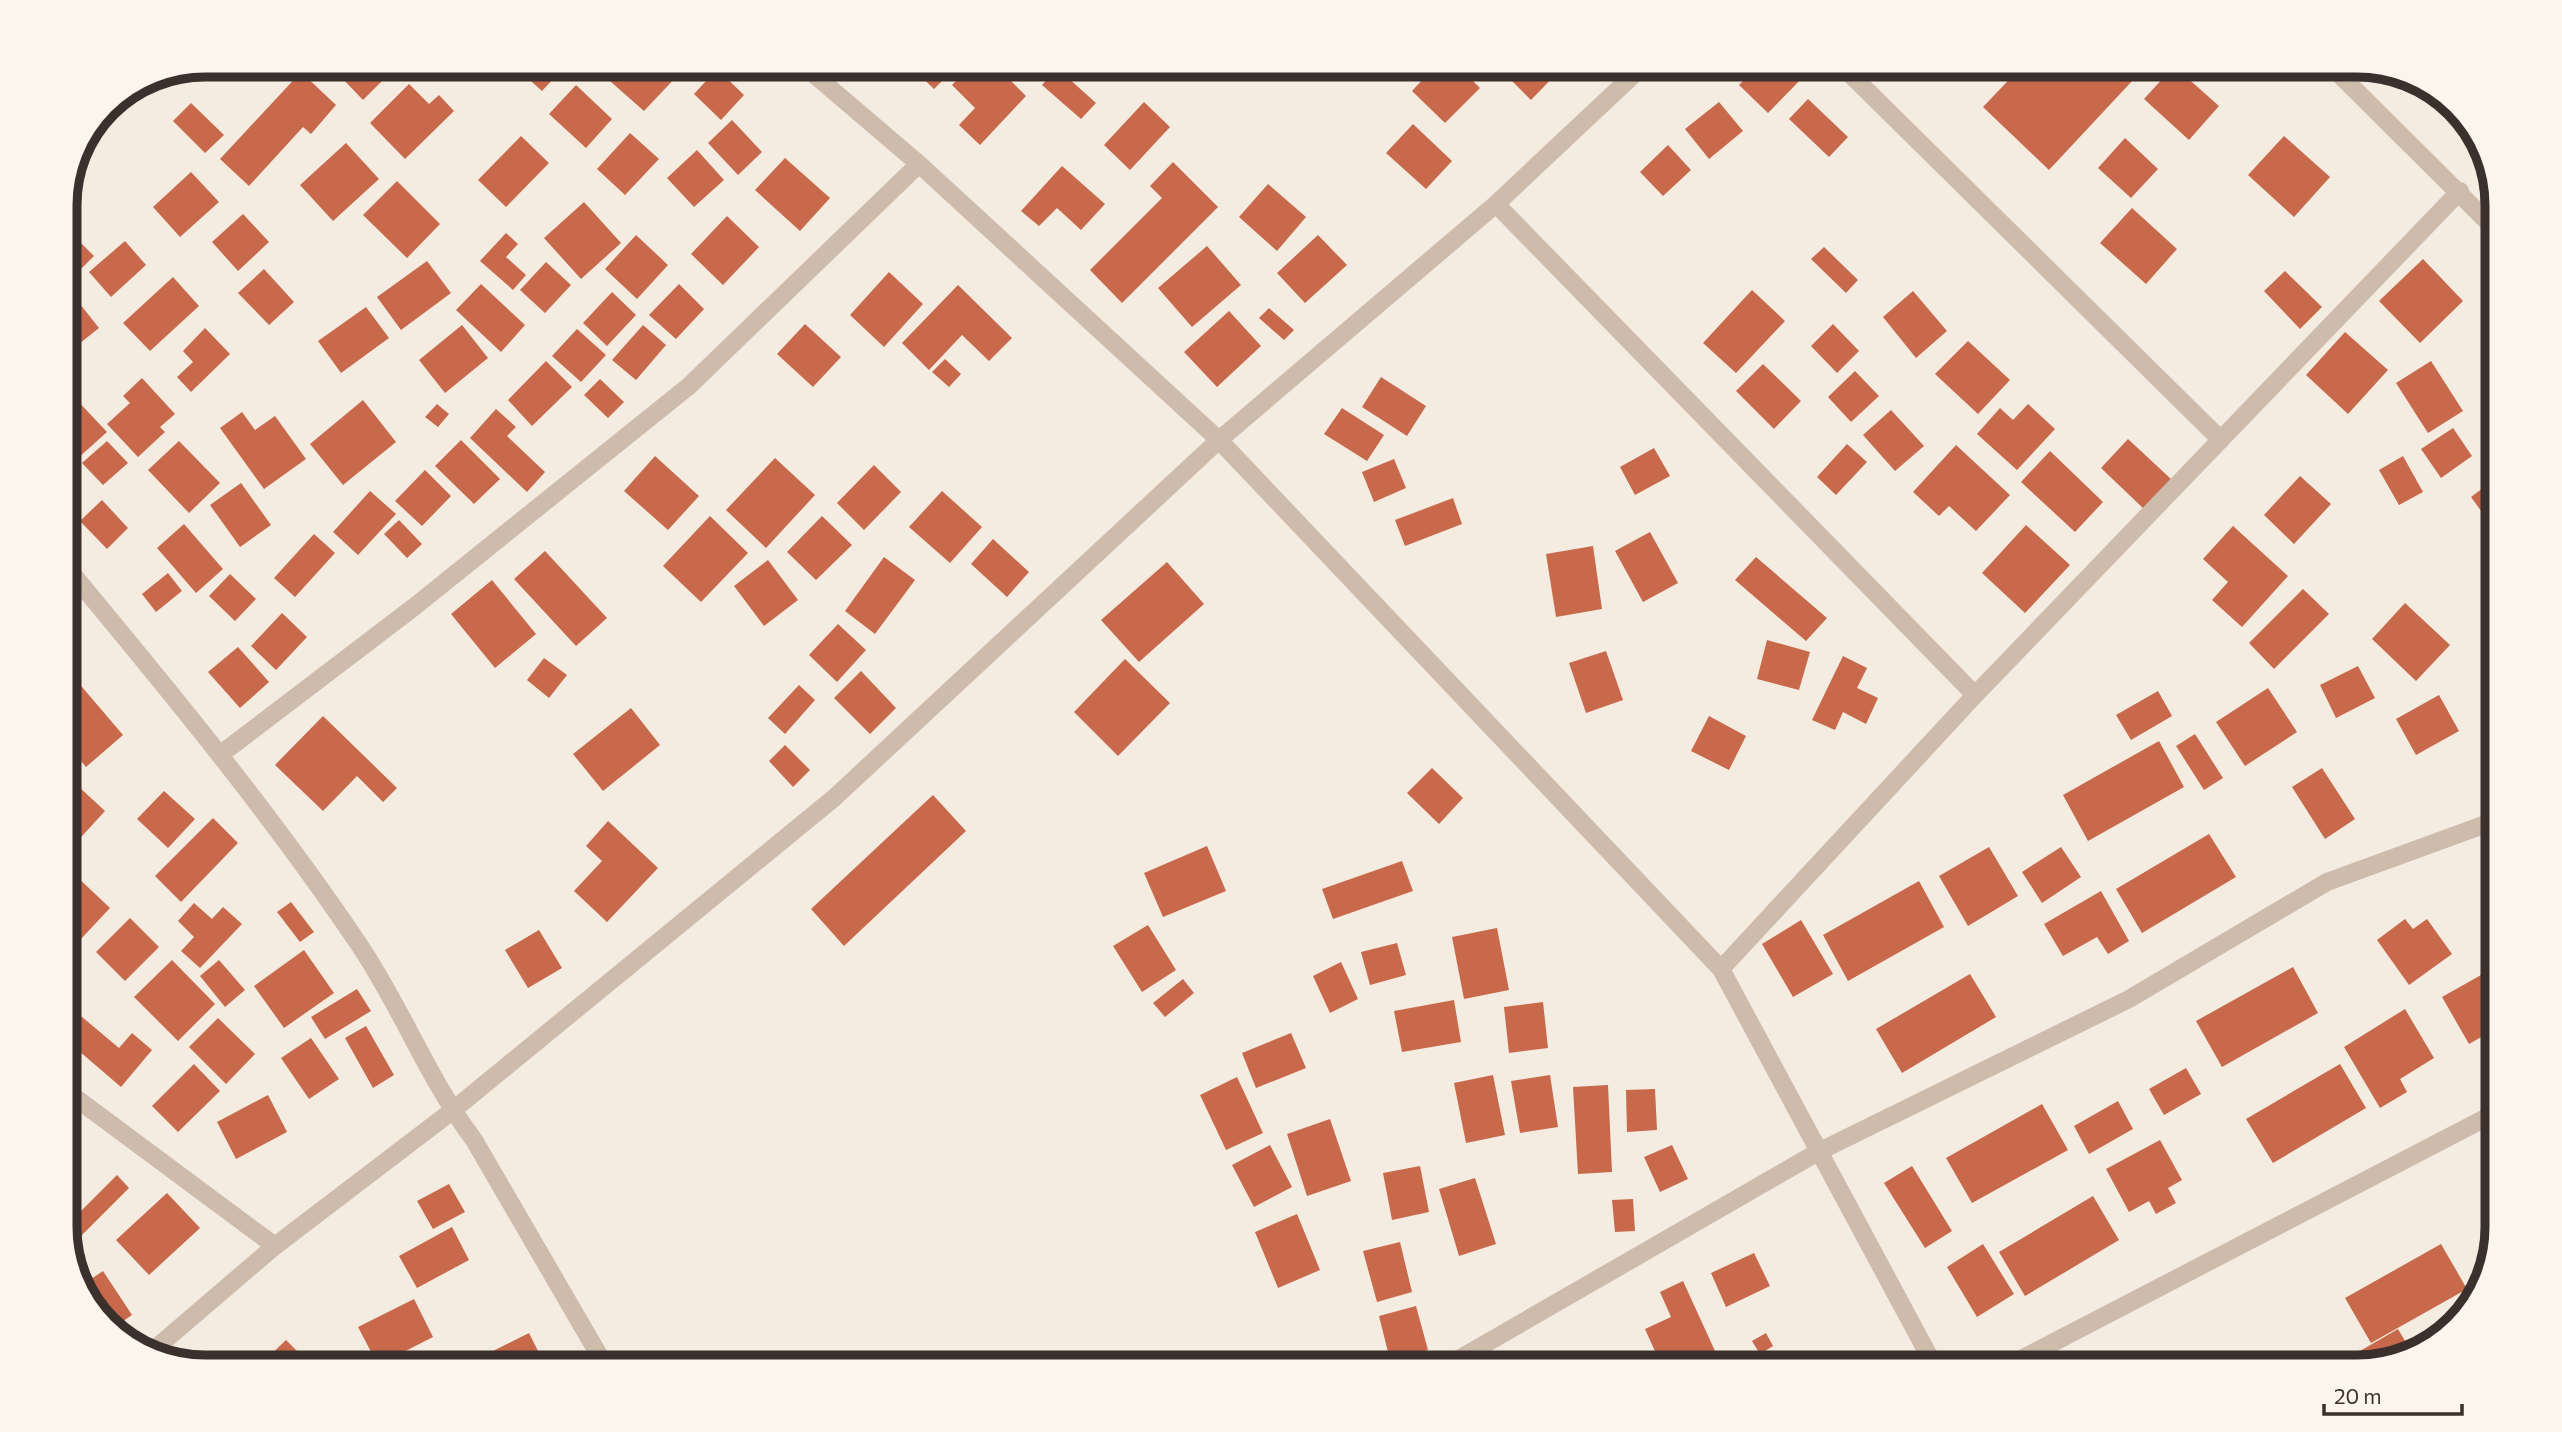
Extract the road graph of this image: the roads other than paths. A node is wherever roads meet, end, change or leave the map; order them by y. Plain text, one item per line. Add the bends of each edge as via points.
1 (817, 77) edge
2 (1623, 77) edge
3 (1630, 77) edge
4 (1853, 77) edge
5 (2342, 77) edge
6 (1627, 80) junction
7 (919, 164) junction
8 (2460, 191) junction
9 (1496, 204) junction
10 (2485, 217) edge
11 (1219, 440) junction
12 (2221, 440) junction
13 (77, 580) edge
14 (1975, 695) junction
15 (221, 754) junction
16 (2485, 824) edge
17 (1721, 970) junction
18 (77, 1099) edge
19 (452, 1111) junction
20 (2485, 1118) edge
21 (1818, 1152) junction
22 (275, 1246) junction
23 (158, 1346) edge
24 (599, 1355) edge
25 (1466, 1355) edge
26 (1928, 1355) edge
27 (2029, 1355) edge

1 - 7 street
2 - 6 street
3 - 6 street
4 - 12 street
5 - 8 street
6 - 9 street
7 - 11 street
7 - 15 street via 689,386 415,607
8 - 10 street
8 - 12 street
9 - 11 street
9 - 14 street
11 - 17 street
11 - 19 street via 834,798
12 - 14 street
13 - 15 street
14 - 17 street
15 - 19 street via 360,945
16 - 21 street via 2327,882 2129,999
17 - 21 street
18 - 22 street
19 - 22 street
19 - 24 street via 474,1140
20 - 27 street
21 - 25 street
21 - 26 street
22 - 23 street

